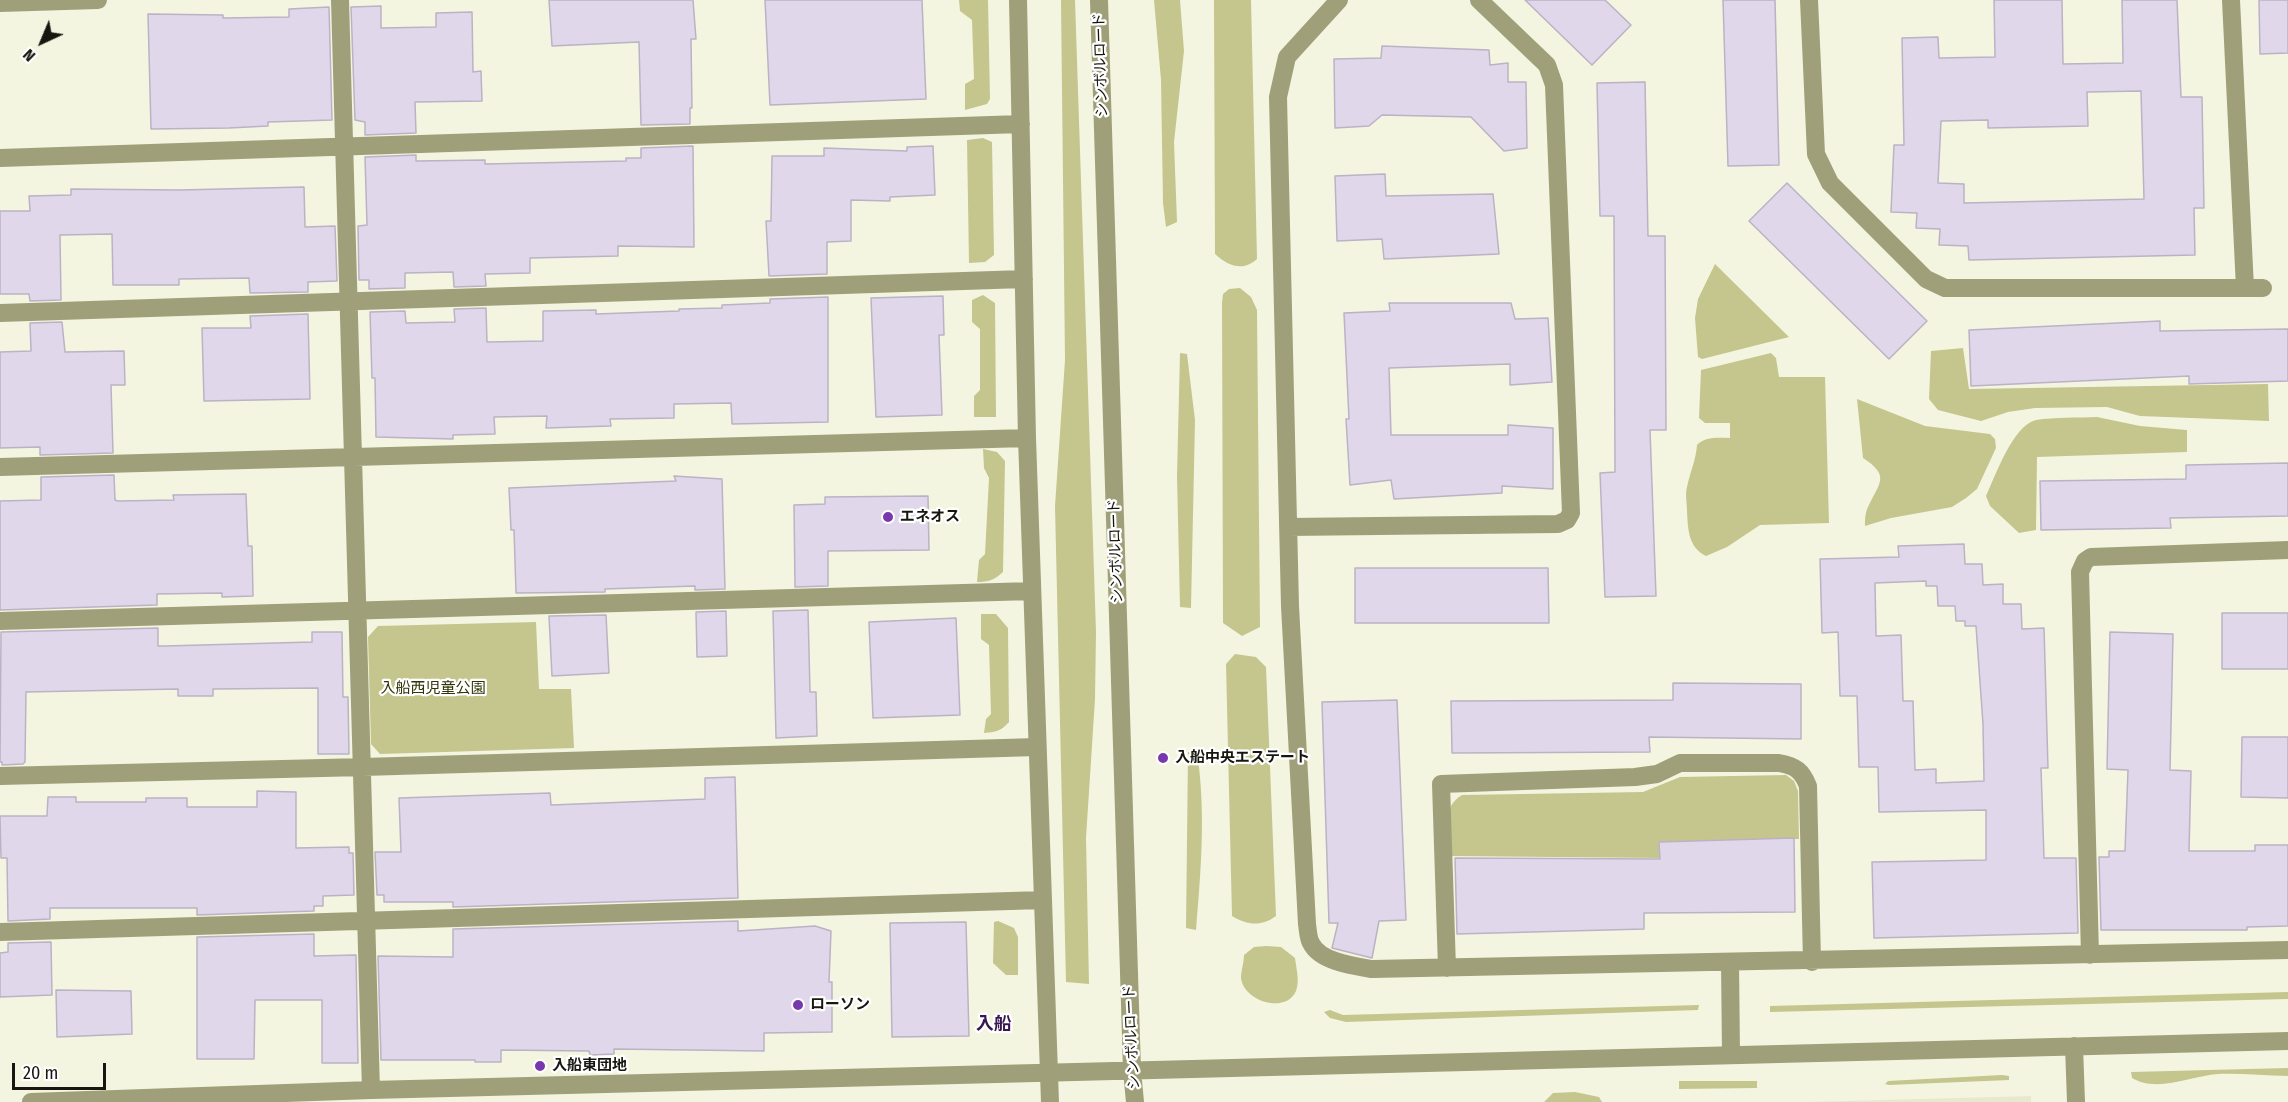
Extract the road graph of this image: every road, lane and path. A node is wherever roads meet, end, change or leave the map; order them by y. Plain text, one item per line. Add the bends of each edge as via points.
1 (98, 0) edge
2 (340, 0) edge
3 (1018, 0) edge
4 (1099, 0) edge
5 (1339, 0) edge
6 (1479, 0) edge
7 (1809, 0) edge
8 (2231, 0) edge
9 (0, 3) edge
10 (1021, 124) junction
11 (344, 146) junction
12 (0, 158) edge
13 (1024, 279) junction
14 (349, 301) junction
15 (0, 313) edge
16 (1027, 438) junction
17 (352, 456) junction
18 (0, 467) edge
19 (1288, 527) junction
20 (2288, 550) edge
21 (1032, 591) junction
22 (357, 611) junction
23 (0, 621) edge
24 (1037, 747) junction
25 (363, 767) junction
26 (0, 776) edge
27 (1042, 900) junction
28 (366, 922) junction
29 (0, 932) edge
30 (2288, 950) edge
31 (2090, 955) junction
32 (1730, 962) junction
33 (1812, 962) junction
34 (1448, 968) junction
35 (2288, 1041) edge
36 (2074, 1046) junction
37 (1731, 1055) junction
38 (1132, 1070) junction
39 (1049, 1072) junction
40 (371, 1089) junction
41 (31, 1102) edge
42 (1050, 1102) edge
43 (1135, 1102) edge
44 (2076, 1102) edge

1 - 9 street
2 - 11 street
3 - 10 street
4 - 38 street, シンボルロード
5 - 19 street via 1287,57 1278,97
6 - 19 street via 1547,65 1554,85 1571,513 1558,524
7 - 8 street via 1816,154 1830,183 1926,279 1945,288 2254,288
10 - 11 street
10 - 13 street
11 - 12 street
11 - 14 street
13 - 14 street
13 - 16 street
14 - 15 street
14 - 17 street
16 - 17 street
16 - 21 street
17 - 18 street
17 - 22 street
19 - 34 street via 1306,912 1311,944 1343,965 1372,969
20 - 31 street via 2091,557 2085,561 2080,572
21 - 22 street
21 - 24 street
22 - 23 street
22 - 25 street
24 - 25 street
24 - 27 street
25 - 26 street
25 - 28 street
27 - 28 street
27 - 39 street
28 - 29 street
28 - 40 street
30 - 31 street
31 - 33 street
32 - 33 street
32 - 34 street
32 - 37 street
33 - 34 street via 1808,786 1804,775 1794,766 1779,763 1680,763 1657,774 1635,777 1441,784
35 - 36 street
36 - 37 street
36 - 44 street
37 - 38 street
38 - 39 street
38 - 43 street, シンボルロード
39 - 40 street
39 - 42 street
40 - 41 street

